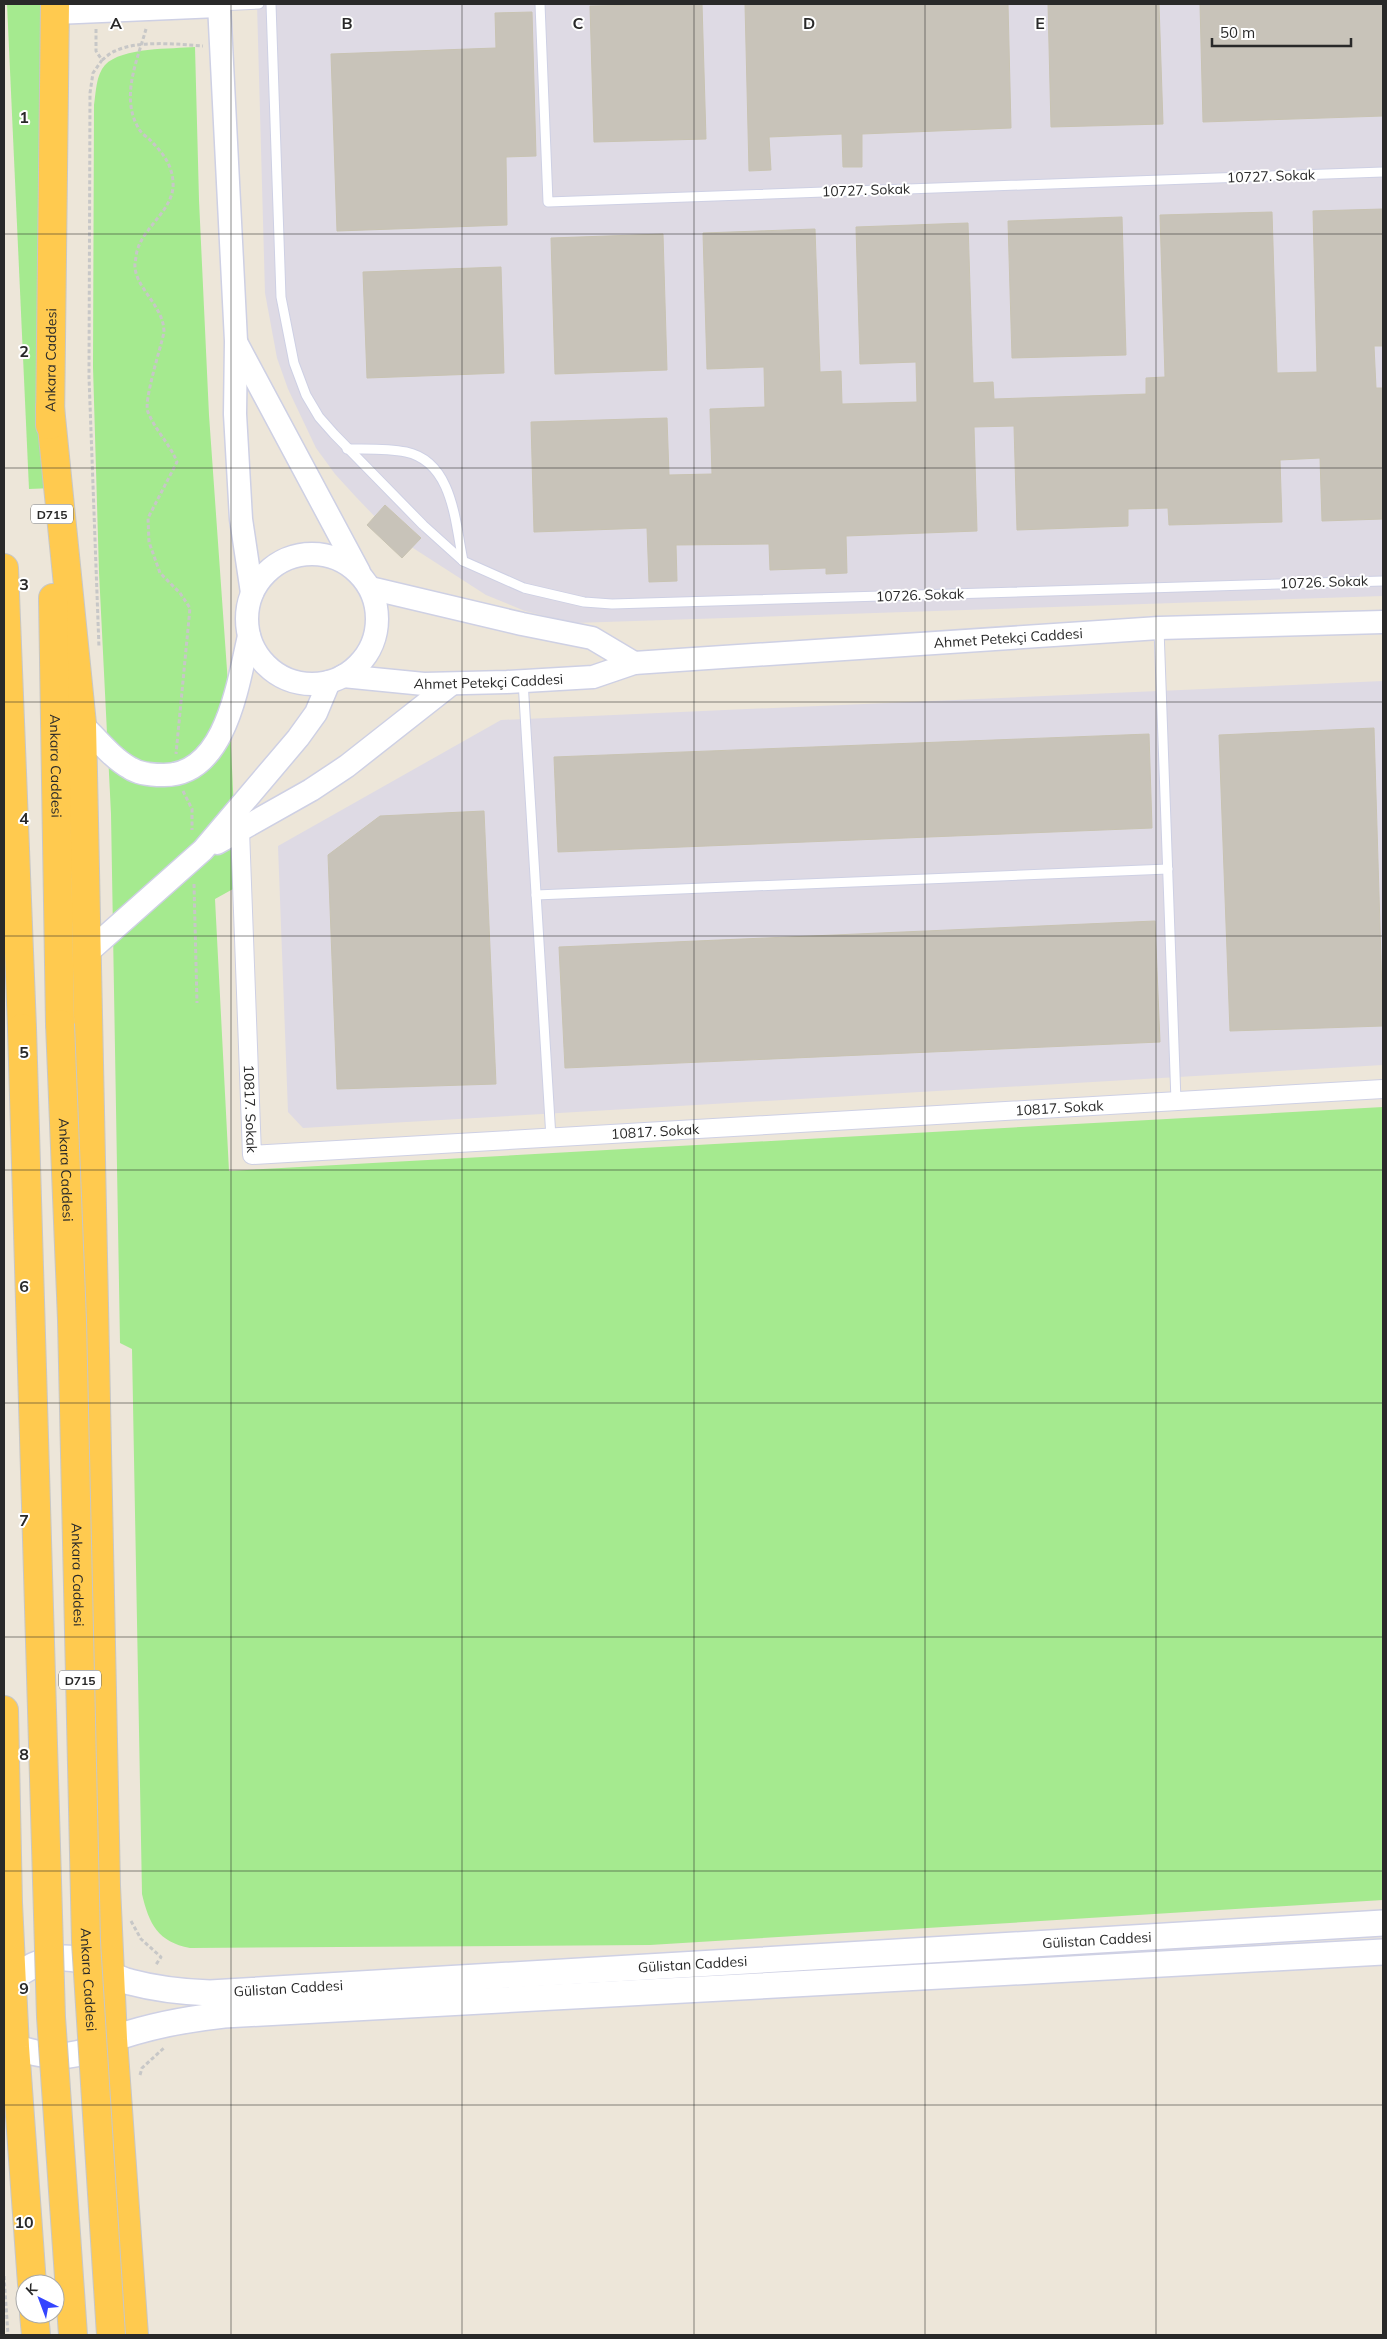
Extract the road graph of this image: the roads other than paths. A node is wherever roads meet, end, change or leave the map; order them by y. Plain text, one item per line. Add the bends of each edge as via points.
1 (259, 4) edge
2 (271, 4) edge
3 (540, 4) edge
4 (218, 5) edge
5 (55, 8) edge
6 (1383, 172) edge
7 (236, 341) junction
8 (50, 407) junction
9 (347, 449) junction
10 (464, 561) junction
11 (4, 568) edge
12 (1383, 580) edge
13 (366, 582) junction
14 (252, 593) junction
15 (1383, 622) edge
16 (1159, 628) junction
17 (249, 636) junction
18 (634, 663) junction
19 (336, 679) junction
20 (523, 681) junction
21 (450, 685) junction
22 (82, 724) junction
23 (240, 830) junction
24 (198, 855) junction
25 (1168, 869) junction
26 (536, 895) junction
27 (87, 953) junction
28 (1383, 1089) edge
29 (1176, 1101) junction
30 (552, 1138) junction
31 (4, 1710) edge
32 (1383, 1923) edge
33 (1383, 1952) edge
34 (110, 1975) junction
35 (8, 1981) edge
36 (113, 2039) junction
37 (9, 2045) edge
38 (31, 2274) edge
39 (73, 2335) edge
40 (111, 2335) edge
41 (134, 2335) edge

1 - 4 lane
2 - 9 lane, 10726. Sokak via 279,264 285,324 306,395 319,418
3 - 6 lane, 10727. Sokak via 548,202
4 - 5 street via 151,9
4 - 7 street
5 - 8 highway, Ankara Caddesi / D715
7 - 13 street
7 - 14 street via 235,414 241,520
8 - 22 highway
8 - 40 highway, Ankara Caddesi / D715, bridge via 60,1024 72,1320 86,1942
9 - 10 lane, 10726. Sokak via 430,532
9 - 10 lane via 407,452 429,462 445,486
10 - 12 lane, 10726. Sokak via 533,591 584,602 612,604
11 - 39 highway, D715, bridge via 22,1028 51,2017
13 - 14 street via 338,558 309,553 275,565 259,580
13 - 18 street via 522,624 592,638
13 - 19 street via 378,616 372,644 365,657
14 - 17 street via 248,607
15 - 16 street, Ahmet Petekçi Caddesi
16 - 18 street, Ahmet Petekçi Caddesi
16 - 25 lane
17 - 19 street via 263,662 286,679 315,684
17 - 22 street via 234,700 223,730 213,749 176,775 152,775 131,769
18 - 20 street, Ahmet Petekçi Caddesi via 593,677
19 - 21 street, Ahmet Petekçi Caddesi
19 - 24 street via 302,732
20 - 21 street, Ahmet Petekçi Caddesi
20 - 26 lane
21 - 23 street via 348,766
22 - 27 highway
23 - 24 street
23 - 30 street, 10817. Sokak via 252,1155
24 - 27 street
25 - 26 lane
25 - 29 lane
26 - 30 lane
27 - 34 highway
28 - 29 street, 10817. Sokak
29 - 30 street, 10817. Sokak
31 - 35 highway
32 - 34 main road, Gülistan Caddesi via 210,1993 155,1988
33 - 36 main road, Gülistan Caddesi via 224,2015 178,2022
34 - 35 main road, Gülistan Caddesi via 75,1958 61,1958 36,1963
34 - 36 highway
35 - 37 highway
36 - 37 main road, Gülistan Caddesi via 71,2056 44,2055
36 - 41 highway
37 - 38 highway

